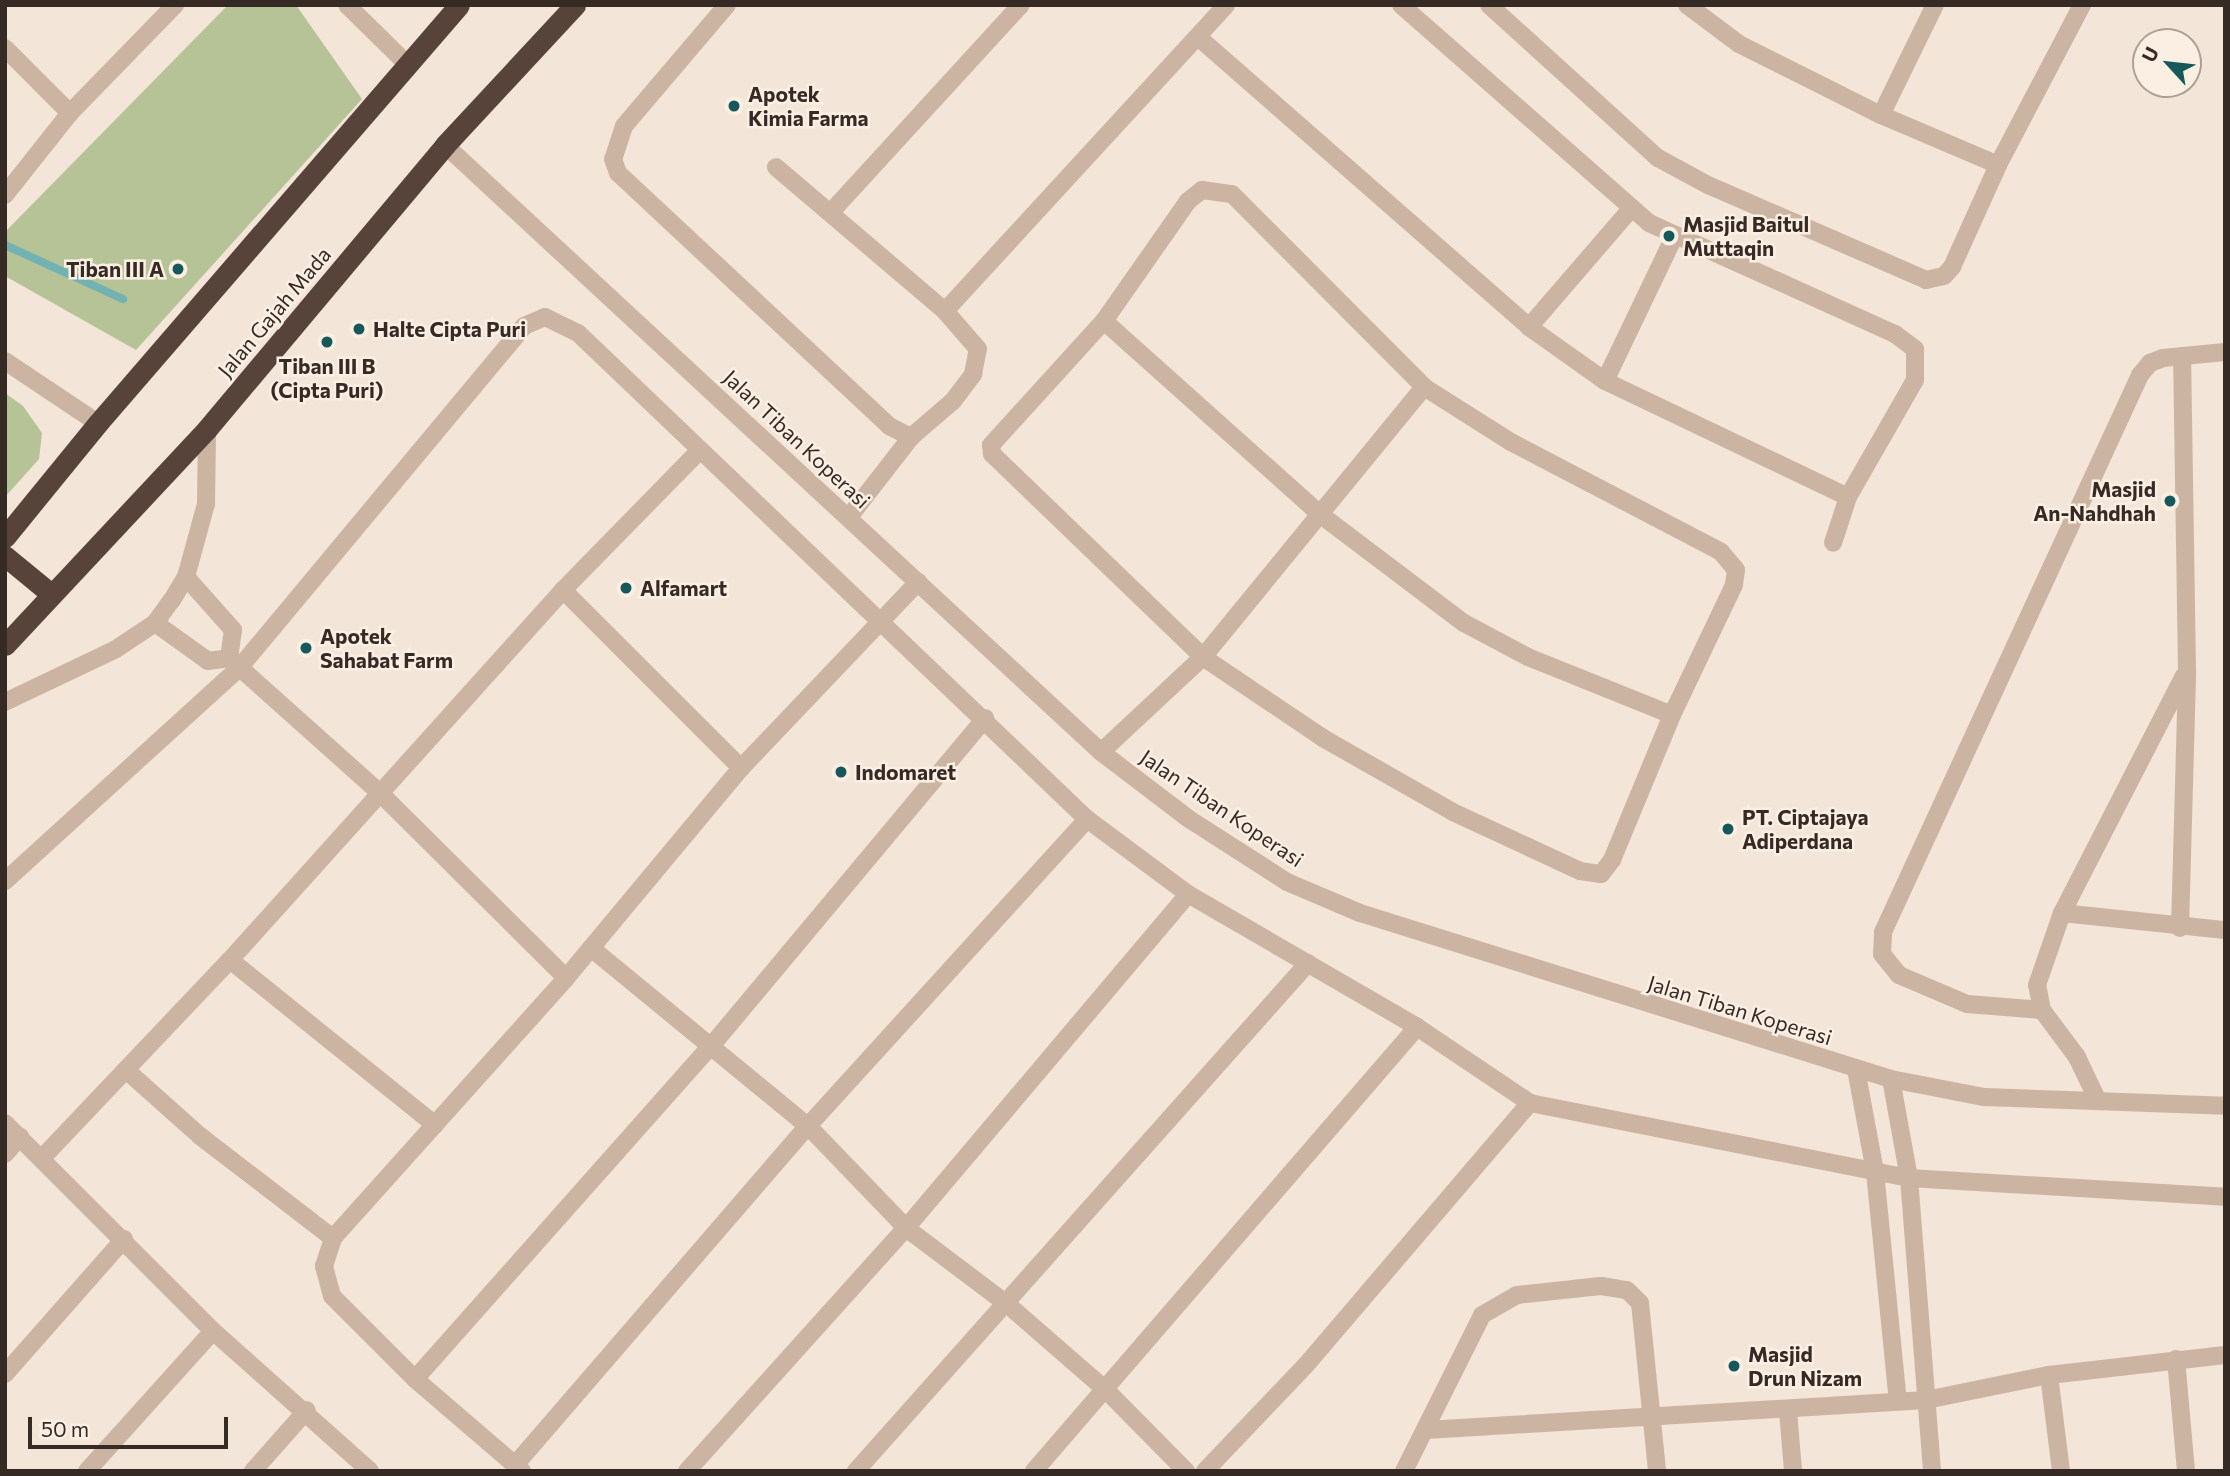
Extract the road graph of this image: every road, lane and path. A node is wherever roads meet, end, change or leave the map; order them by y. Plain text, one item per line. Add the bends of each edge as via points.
1 (175, 5) edge
2 (347, 5) edge
3 (459, 5) edge
4 (575, 5) edge
5 (727, 5) edge
6 (1021, 5) edge
7 (1226, 5) edge
8 (1401, 5) edge
9 (1489, 5) edge
10 (1687, 5) edge
11 (2082, 5) edge
12 (1933, 6) edge
13 (1198, 37) junction
14 (5, 48) edge
15 (407, 64) junction
16 (70, 113) junction
17 (1881, 115) junction
18 (445, 145) junction
19 (1998, 165) junction
20 (776, 167) dead end
21 (5, 195) edge
22 (1631, 209) junction
23 (831, 212) junction
24 (1675, 235) junction
25 (945, 311) junction
26 (1104, 321) junction
27 (1529, 327) junction
28 (2225, 352) edge
29 (2182, 356) junction
30 (5, 361) edge
31 (1605, 381) junction
32 (1424, 387) junction
33 (98, 423) junction
34 (207, 429) junction
35 (911, 437) junction
36 (698, 452) junction
37 (1849, 497) junction
38 (1321, 515) junction
39 (849, 517) junction
40 (5, 537) edge
41 (1833, 543) dead end
42 (5, 556) edge
43 (186, 577) junction
44 (918, 582) junction
45 (563, 590) junction
46 (50, 593) junction
47 (882, 621) junction
48 (155, 623) junction
49 (5, 645) edge
50 (1203, 657) junction
51 (235, 662) junction
52 (2187, 670) junction
53 (5, 702) edge
54 (1672, 715) junction
55 (985, 718) junction
56 (1101, 752) junction
57 (741, 768) junction
58 (379, 792) junction
59 (1087, 819) junction
60 (5, 881) edge
61 (1188, 894) junction
62 (2062, 913) junction
63 (2180, 928) junction
64 (2225, 930) edge
65 (591, 948) junction
66 (230, 960) junction
67 (1308, 963) junction
68 (566, 978) junction
69 (2042, 1010) junction
70 (1417, 1027) junction
71 (712, 1045) junction
72 (1856, 1069) junction
73 (126, 1070) junction
74 (1891, 1079) junction
75 (2097, 1099) junction
76 (1530, 1103) junction
77 (2225, 1107) edge
78 (5, 1124) edge
79 (435, 1125) junction
80 (808, 1126) junction
81 (20, 1138) junction
82 (5, 1154) edge
83 (42, 1158) junction
84 (1875, 1172) junction
85 (1909, 1178) junction
86 (2225, 1197) edge
87 (906, 1228) junction
88 (333, 1238) junction
89 (124, 1239) junction
90 (1007, 1304) junction
91 (213, 1331) junction
92 (2225, 1355) edge
93 (2176, 1359) junction
94 (5, 1374) edge
95 (2049, 1375) junction
96 (415, 1379) junction
97 (1106, 1391) junction
98 (1926, 1400) junction
99 (1898, 1401) junction
100 (307, 1410) junction
101 (1788, 1411) junction
102 (1651, 1414) junction
103 (1426, 1430) junction
104 (518, 1468) edge
105 (1185, 1470) edge
106 (87, 1471) edge
107 (253, 1471) edge
108 (370, 1471) edge
109 (687, 1471) edge
110 (856, 1471) edge
111 (1034, 1471) edge
112 (1205, 1471) edge
113 (1404, 1471) edge
114 (1657, 1471) edge
115 (1793, 1471) edge
116 (1932, 1471) edge
117 (2061, 1471) edge
118 (2186, 1471) edge

1 - 16 street
2 - 15 street
3 - 15 highway
4 - 18 highway, Jalan Gajah Mada
5 - 35 street via 624,126 613,159 618,173 889,426
6 - 23 street
7 - 13 street
8 - 22 street
9 - 19 street via 1658,158 1707,185 1926,280 1944,276 1952,267
10 - 17 street via 1739,44
11 - 19 street
12 - 17 street
13 - 25 street
13 - 27 street
14 - 16 street
15 - 33 highway
16 - 21 street
17 - 19 street
18 - 34 highway, Jalan Gajah Mada
18 - 39 street, Jalan Tiban Koperasi
20 - 23 street
22 - 24 street
22 - 27 street
23 - 25 street
24 - 31 street
24 - 37 street via 1895,334 1915,349 1915,380
25 - 35 street via 978,349 978,358 973,374 953,401
26 - 32 street via 1188,201 1202,190 1215,190 1232,194
26 - 38 street
26 - 50 street via 991,445 992,454
27 - 31 street
28 - 29 street
29 - 52 street
29 - 69 street via 2150,363 2140,375 1883,932 1882,954 1899,975 1967,1004
30 - 33 street
31 - 37 street
32 - 38 street
32 - 54 street via 1511,442 1721,552 1731,562 1736,570 1734,585
33 - 40 highway
34 - 43 street via 206,504
34 - 46 highway, Jalan Gajah Mada
35 - 39 street
36 - 45 street
36 - 47 street
36 - 51 street via 578,333 561,322 536,319 524,326
37 - 41 street
38 - 50 street
38 - 54 street via 1490,639
39 - 44 street, Jalan Tiban Koperasi
42 - 46 highway
43 - 48 street
43 - 51 street via 233,630
44 - 47 street
44 - 56 street, Jalan Tiban Koperasi
45 - 57 street
45 - 58 street
46 - 49 highway, Jalan Gajah Mada
47 - 55 street
47 - 57 street
48 - 51 street via 208,661
48 - 53 street via 116,649
50 - 54 street via 1323,738 1453,812 1593,875 1601,874 1612,860
50 - 56 street
51 - 58 street
51 - 60 street
52 - 62 street
52 - 63 street
55 - 59 street
55 - 71 street
56 - 72 street, Jalan Tiban Koperasi via 1189,819 1287,882 1360,914
57 - 65 street
58 - 66 street
58 - 68 street
59 - 61 street
59 - 80 street
61 - 67 street
61 - 87 street
62 - 63 street
62 - 69 street via 2037,985
63 - 64 street
65 - 68 street
65 - 71 street
66 - 73 street
66 - 79 street
67 - 70 street
67 - 90 street
68 - 79 street
69 - 75 street via 2077,1057
70 - 76 street
70 - 97 street
71 - 80 street
71 - 96 street
72 - 74 street, Jalan Tiban Koperasi
72 - 84 street
73 - 83 street
73 - 88 street via 200,1136
74 - 75 street, Jalan Tiban Koperasi via 1984,1097
74 - 85 street
75 - 77 street, Jalan Tiban Koperasi
76 - 84 street
76 - 112 street via 1306,1365
78 - 81 street
79 - 88 street
80 - 87 street
80 - 104 street
81 - 82 street
81 - 83 street
83 - 89 street
84 - 85 street
84 - 99 street
85 - 86 street
85 - 98 street
87 - 90 street
87 - 109 street
88 - 96 street via 324,1266 332,1296
89 - 91 street
89 - 94 street
90 - 97 street
90 - 110 street
91 - 100 street
91 - 106 street
92 - 93 street
93 - 95 street
93 - 118 street
95 - 98 street
95 - 117 street
96 - 104 street
97 - 105 street
97 - 111 street
98 - 99 street
98 - 116 street
99 - 101 street
100 - 107 street
100 - 108 street
101 - 102 street
101 - 115 street
102 - 103 street
102 - 103 street via 1640,1303 1627,1290 1601,1286 1517,1295 1482,1315
102 - 114 street
103 - 113 street

